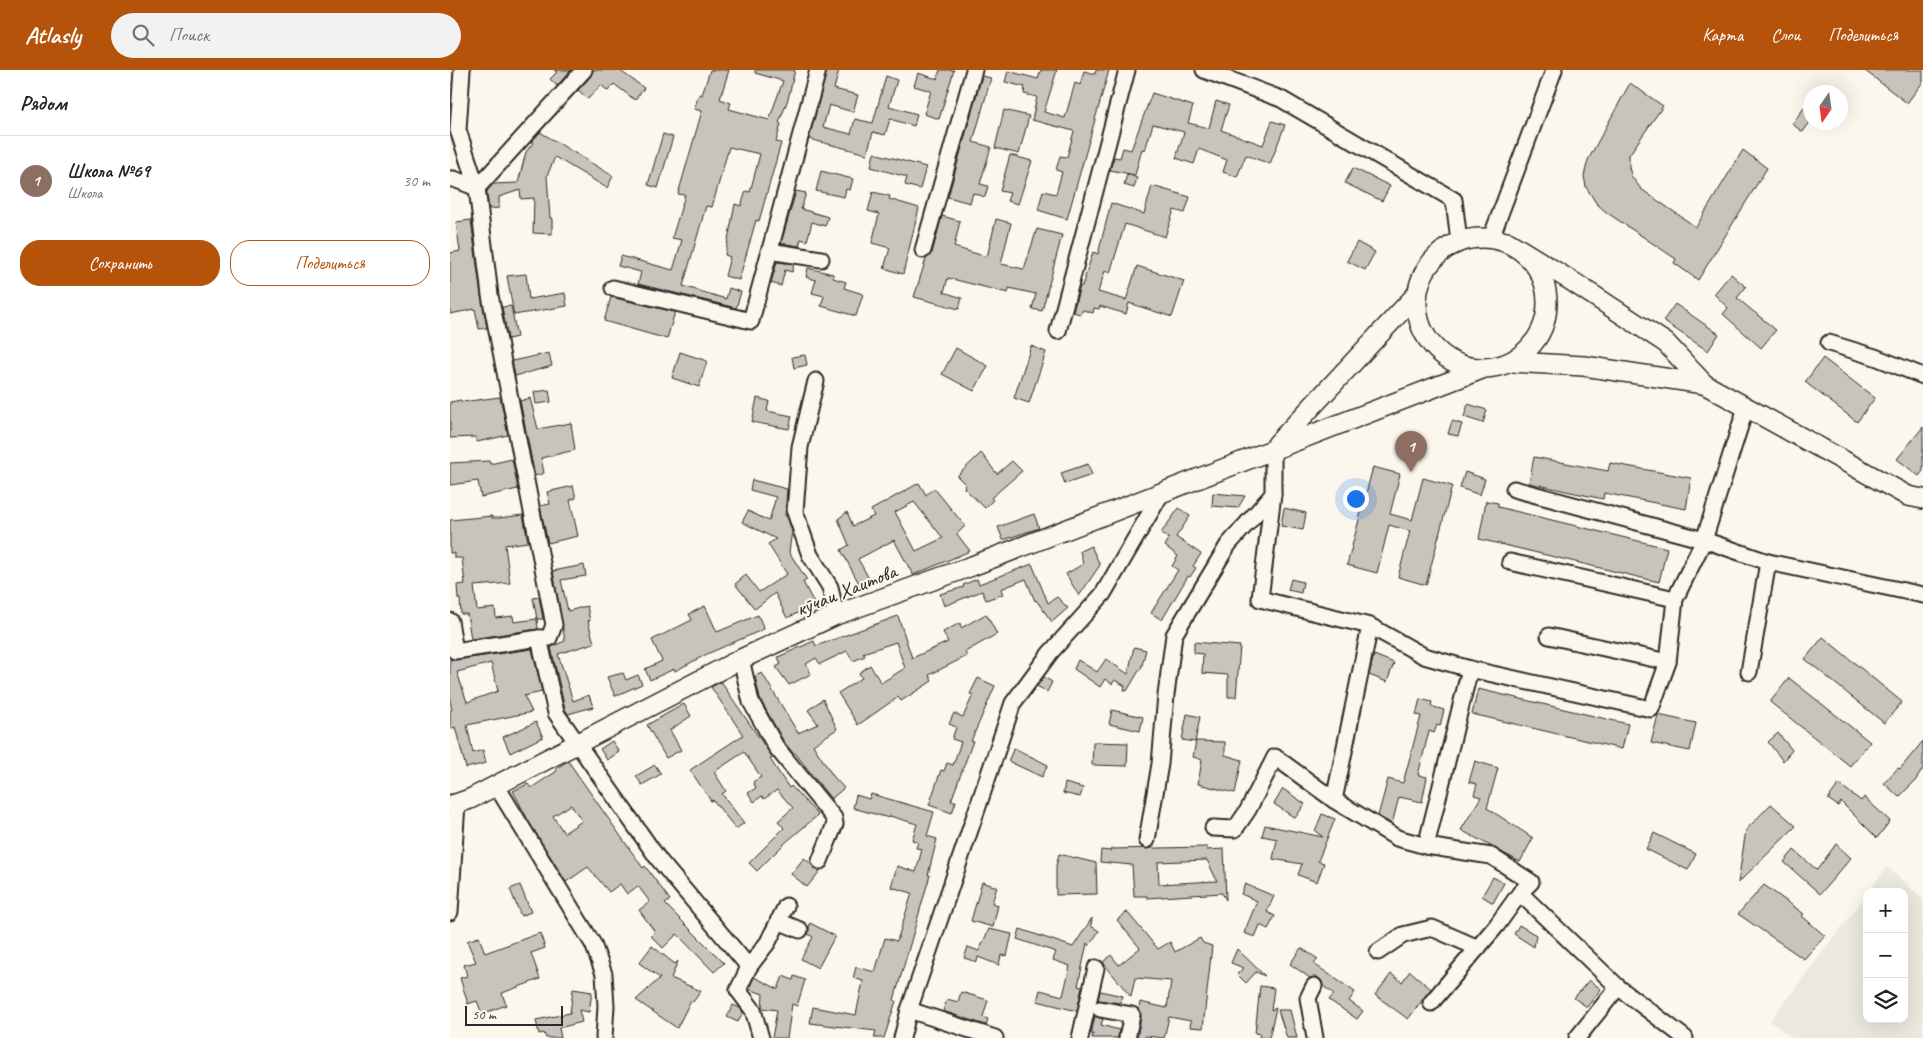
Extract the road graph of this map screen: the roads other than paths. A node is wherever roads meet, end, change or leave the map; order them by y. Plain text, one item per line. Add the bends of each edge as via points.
1 (584, 70) edge
2 (818, 70) edge
3 (974, 70) edge
4 (1128, 70) edge
5 (1204, 70) edge
6 (1554, 70) edge
7 (458, 73) edge
8 (450, 180) edge
9 (476, 188) junction
10 (1499, 240) junction
11 (1459, 241) junction
12 (923, 250) dead end
13 (769, 251) junction
14 (821, 259) dead end
15 (613, 288) dead end
16 (1416, 296) junction
17 (1058, 331) dead end
18 (1829, 343) dead end
19 (1511, 362) junction
20 (1482, 368) junction
21 (1923, 376) edge
22 (816, 382) dead end
23 (1704, 384) junction
24 (1746, 407) junction
25 (1272, 449) junction
26 (1514, 489) dead end
27 (1161, 494) junction
28 (1273, 494) junction
29 (1923, 499) edge
30 (1704, 540) junction
31 (1510, 562) dead end
32 (1768, 562) junction
33 (1923, 595) edge
34 (1675, 599) junction
35 (836, 615) junction
36 (450, 621) edge
37 (1370, 626) junction
38 (1549, 636) dead end
39 (539, 638) junction
40 (741, 659) junction
41 (1668, 662) junction
42 (1470, 670) junction
43 (1749, 672) dead end
44 (576, 743) junction
45 (496, 786) junction
46 (1334, 800) junction
47 (452, 804) edge
48 (1213, 828) dead end
49 (1147, 840) dead end
50 (1426, 846) junction
51 (820, 862) dead end
52 (1520, 893) junction
53 (786, 906) dead end
54 (450, 912) edge
55 (778, 921) junction
56 (800, 930) dead end
57 (1478, 948) junction
58 (1378, 952) dead end
59 (749, 967) junction
60 (1096, 968) dead end
61 (1314, 986) dead end
62 (1618, 987) junction
63 (1431, 1003) dead end
64 (1100, 1009) dead end
65 (909, 1010) junction
66 (604, 1038) edge
67 (761, 1038) edge
68 (902, 1038) edge
69 (995, 1038) edge
70 (1080, 1038) edge
71 (1127, 1038) edge
72 (1315, 1038) edge
73 (1576, 1038) edge
74 (1685, 1038) edge

1 - 9 street
2 - 13 street
3 - 12 street
4 - 17 street
5 - 11 street via 1281,99 1454,200
6 - 10 street
7 - 9 street via 458,130
8 - 9 street
9 - 39 street via 490,296 554,626 549,638
10 - 11 main road via 1475,237
10 - 19 main road via 1526,254 1539,270 1547,298 1541,332 1528,349
10 - 23 main road via 1573,282 1666,343
11 - 16 main road via 1430,262
13 - 14 street
13 - 15 street via 751,321
16 - 20 main road via 1417,317 1426,338 1441,354 1460,365
16 - 25 main road
18 - 21 street
19 - 20 main road
19 - 23 main road via 1584,366
20 - 25 main road, кӯчаи Хаитова
22 - 35 street via 800,447 795,512 810,555 830,587
23 - 24 main road
24 - 29 main road via 1908,496
24 - 30 street
25 - 27 main road, кӯчаи Хаитова
25 - 28 street
26 - 30 street
27 - 35 main road, кӯчаи Хаитова
27 - 65 street via 1103,594 1050,653 1013,704
28 - 37 street via 1260,599
28 - 49 street via 1228,545 1174,635 1160,764
30 - 32 street
30 - 34 street
31 - 34 street
32 - 33 street
32 - 43 street
34 - 41 street
35 - 40 main road, кӯчаи Хаитова
36 - 39 street via 455,651
37 - 42 street via 1424,656
37 - 46 street
38 - 41 street
39 - 44 street via 556,713
40 - 44 main road, кӯчаи Хаитова
40 - 51 street via 751,702 776,747 834,818 835,824
41 - 42 street via 1651,709
42 - 50 street
44 - 45 main road, кӯчаи Хаитова
44 - 59 street via 659,860
45 - 47 main road, кӯчаи Хаитова
45 - 66 street via 592,944 604,974
46 - 48 street via 1275,757 1235,829
46 - 50 street via 1396,838
47 - 54 street
50 - 52 street via 1491,856 1531,882
52 - 57 street
52 - 62 street
53 - 55 street
55 - 56 street
55 - 59 street via 768,942
57 - 58 street via 1432,928 1403,935
57 - 63 street
59 - 67 street via 738,990 753,1010
60 - 70 street
61 - 72 street via 1308,998
62 - 73 street
62 - 74 street
64 - 71 street via 1132,1015
65 - 68 street
65 - 69 street

